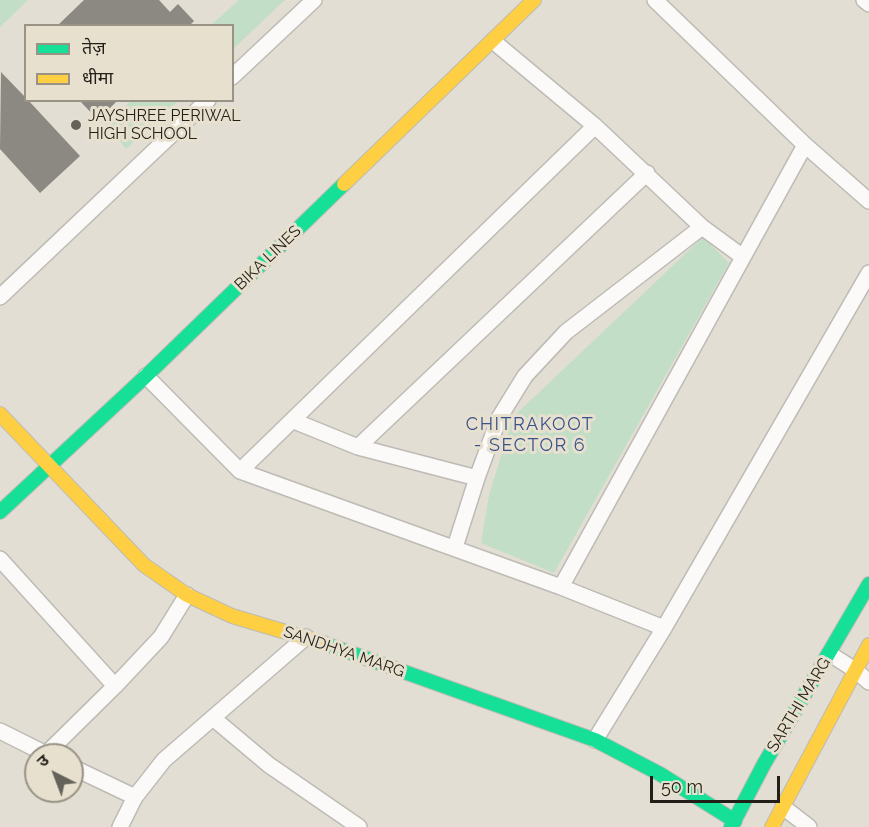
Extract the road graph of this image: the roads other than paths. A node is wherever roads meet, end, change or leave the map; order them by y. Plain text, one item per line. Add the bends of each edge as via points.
1 (314, 0) edge
2 (534, 0) edge
3 (655, 0) edge
4 (864, 0) edge
5 (869, 4) edge
6 (493, 41) junction
7 (234, 75) edge
8 (206, 102) edge
9 (595, 126) junction
10 (805, 145) junction
11 (647, 173) junction
12 (869, 201) edge
13 (702, 226) junction
14 (743, 257) junction
15 (869, 273) edge
16 (0, 297) edge
17 (146, 376) junction
18 (0, 414) edge
19 (294, 420) junction
20 (358, 447) junction
21 (48, 465) junction
22 (240, 471) junction
23 (477, 478) junction
24 (0, 512) edge
25 (455, 547) junction
26 (0, 559) edge
27 (869, 584) edge
28 (561, 586) junction
29 (187, 595) junction
30 (664, 628) junction
31 (306, 638) junction
32 (869, 645) edge
33 (830, 654) junction
34 (855, 670) junction
35 (869, 682) edge
36 (115, 686) junction
37 (213, 718) junction
38 (0, 724) edge
39 (5, 734) edge
40 (595, 740) junction
41 (24, 743) edge
42 (58, 743) edge
43 (84, 772) edge
44 (135, 797) junction
45 (783, 807) junction
46 (733, 824) edge
47 (120, 827) edge
48 (359, 827) edge
49 (772, 827) edge
50 (809, 827) edge

1 - 7 street
2 - 6 street, BIKA LINES
3 - 10 street
4 - 5 street
6 - 9 street
6 - 17 street, BIKA LINES
8 - 16 street
9 - 11 street
9 - 19 street
10 - 12 street
10 - 14 street
11 - 13 street
11 - 20 street
13 - 14 street
13 - 23 street via 566,332 525,376 499,418
14 - 28 street
15 - 30 street
17 - 21 street, BIKA LINES
17 - 22 street
18 - 21 street, SANDHYA MARG
19 - 20 street
19 - 22 street
20 - 23 street
21 - 24 street, BIKA LINES
21 - 29 street, SANDHYA MARG via 144,565
22 - 25 street
23 - 25 street
25 - 28 street
26 - 36 street
27 - 33 street, SARTHI MARG
28 - 30 street
29 - 31 street, SANDHYA MARG via 232,616
29 - 36 street via 161,637
30 - 40 street
31 - 37 street
31 - 40 street, SANDHYA MARG
32 - 34 street, SARTHI MARG
33 - 34 street
33 - 46 street, SARTHI MARG
34 - 35 street
34 - 45 street, SARTHI MARG
36 - 42 street
37 - 44 street via 164,760
37 - 48 street via 269,765
38 - 39 street
39 - 41 street
40 - 46 street, SANDHYA MARG via 660,774
43 - 44 street
44 - 47 street
45 - 49 street, SARTHI MARG
45 - 50 street

